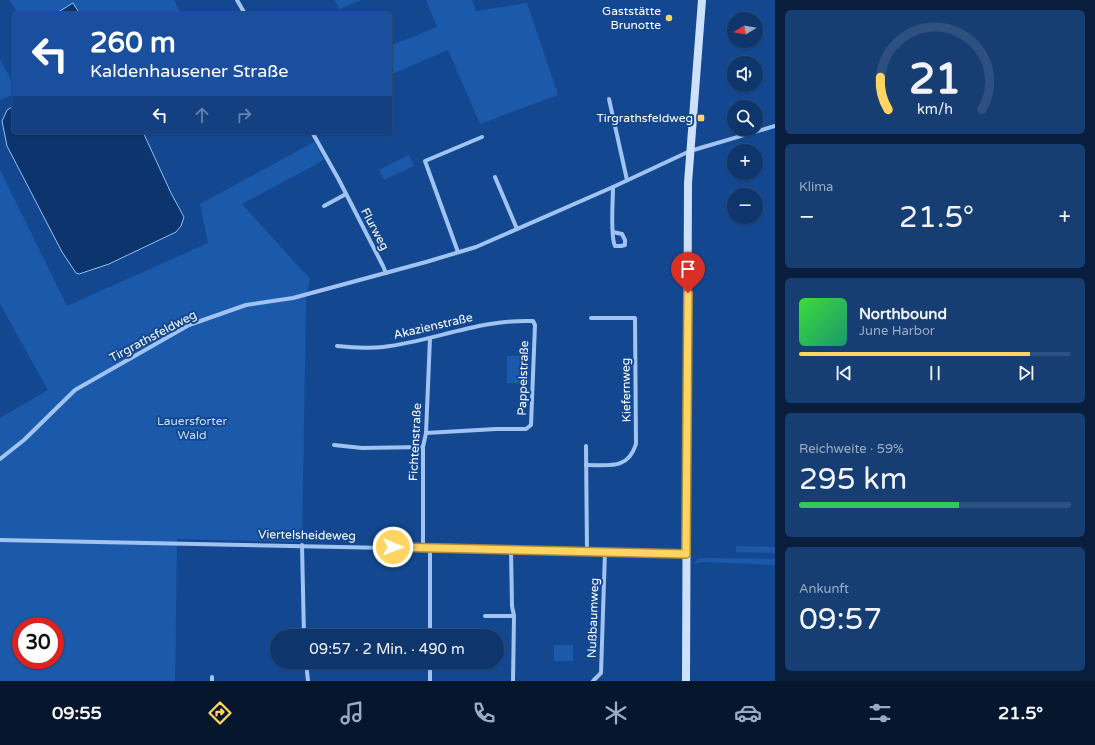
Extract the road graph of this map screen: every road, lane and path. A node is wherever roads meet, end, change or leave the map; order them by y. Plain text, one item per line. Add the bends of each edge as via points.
1 (237, 0) edge
2 (702, 0) edge
3 (244, 12) edge
4 (609, 99) dead end
5 (775, 126) edge
6 (313, 134) edge
7 (482, 137) dead end
8 (690, 151) junction
9 (495, 177) dead end
10 (627, 180) junction
11 (613, 187) junction
12 (346, 194) junction
13 (324, 206) dead end
14 (517, 229) junction
15 (613, 232) dead end
16 (458, 252) junction
17 (386, 273) junction
18 (591, 318) dead end
19 (533, 321) joint
20 (430, 338) junction
21 (337, 346) dead end
22 (426, 433) junction
23 (334, 445) dead end
24 (586, 446) dead end
25 (423, 447) junction
26 (0, 459) edge
27 (586, 465) junction
28 (0, 540) edge
29 (302, 545) junction
30 (423, 547) junction
31 (430, 548) junction
32 (511, 550) junction
33 (587, 551) junction
34 (605, 552) junction
35 (686, 554) junction
36 (485, 616) dead end
37 (514, 616) junction
38 (304, 629) edge
39 (430, 629) edge
40 (307, 669) edge
41 (430, 669) edge
42 (308, 681) edge
43 (430, 681) edge
44 (513, 681) edge
45 (593, 681) edge
46 (686, 681) edge

1 - 3 street
2 - 8 main road
4 - 10 street
5 - 8 street, Tirgrathsfeldweg
6 - 12 street, Flurweg
7 - 16 street via 425,161
8 - 10 street, Tirgrathsfeldweg
8 - 35 main road
9 - 14 street
10 - 11 street, Tirgrathsfeldweg
11 - 14 street, Tirgrathsfeldweg
11 - 15 street
12 - 13 street
12 - 17 street, Flurweg
14 - 16 street, Tirgrathsfeldweg
16 - 17 street, Tirgrathsfeldweg
17 - 26 street, Tirgrathsfeldweg via 293,298 246,305 189,325 75,390 24,440
18 - 27 street, Kiefernweg via 635,318 636,444 628,459 618,465
19 - 20 street, Akazienstraße via 514,320 481,325
19 - 22 street, Pappelstraße via 531,425 526,429
20 - 21 street, Akazienstraße via 382,347
20 - 22 street, Fichtenstraße
22 - 25 street, Fichtenstraße
23 - 25 street via 362,448
24 - 27 street
25 - 30 street, Fichtenstraße
27 - 33 street
28 - 29 street, Viertelsheideweg
29 - 30 street, Viertelsheideweg
29 - 38 street
30 - 31 street, Viertelsheideweg
31 - 32 street, Viertelsheideweg
31 - 39 street
32 - 33 street, Viertelsheideweg
32 - 37 street
33 - 34 street, Viertelsheideweg
34 - 35 street, Viertelsheideweg
34 - 45 street, Nußbaumweg via 601,673
35 - 46 main road
36 - 37 street
37 - 44 street
40 - 42 street
41 - 43 street

